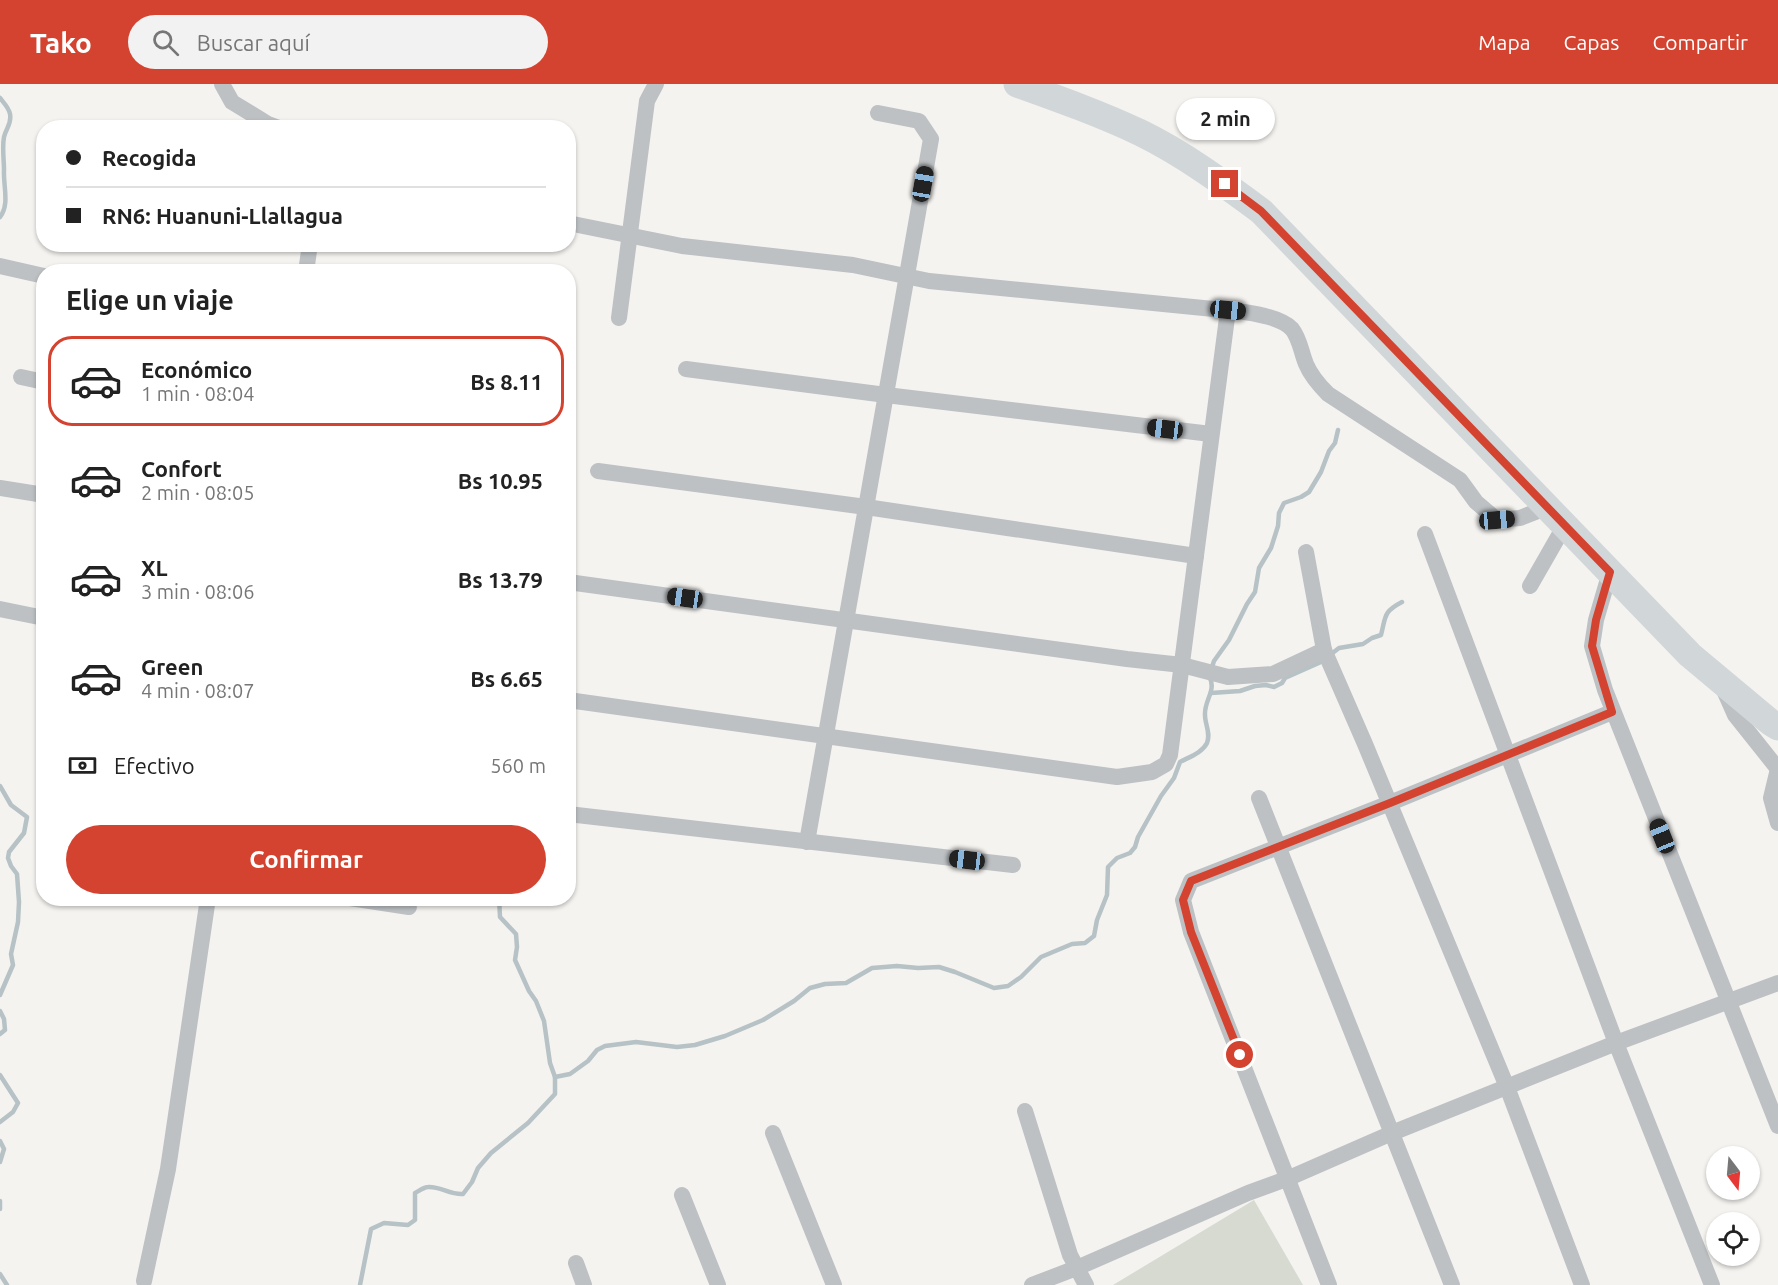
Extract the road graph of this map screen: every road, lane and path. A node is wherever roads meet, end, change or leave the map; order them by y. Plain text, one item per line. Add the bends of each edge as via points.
1 (222, 84) edge
2 (656, 84) edge
3 (1017, 84) edge
4 (878, 113) dead end
5 (261, 120) edge
6 (576, 225) edge
7 (629, 236) junction
8 (0, 266) edge
9 (36, 274) edge
10 (907, 276) junction
11 (1228, 310) junction
12 (619, 318) dead end
13 (686, 369) dead end
14 (21, 377) dead end
15 (36, 380) edge
16 (886, 395) junction
17 (1211, 435) junction
18 (598, 471) dead end
19 (0, 488) edge
20 (36, 494) edge
21 (866, 507) junction
22 (1556, 516) junction
23 (1425, 534) dead end
24 (1306, 552) dead end
25 (1196, 556) junction
26 (1610, 572) junction
27 (576, 583) edge
28 (1530, 586) dead end
29 (0, 609) edge
30 (36, 616) edge
31 (847, 620) junction
32 (1324, 650) junction
33 (1182, 665) junction
34 (1719, 679) junction
35 (576, 701) edge
36 (1612, 712) junction
37 (1778, 727) edge
38 (827, 736) junction
39 (1508, 754) junction
40 (1778, 769) edge
41 (1259, 798) dead end
42 (1390, 803) junction
43 (576, 815) edge
44 (1778, 823) edge
45 (807, 842) junction
46 (1278, 846) junction
47 (1012, 865) dead end
48 (207, 906) edge
49 (402, 906) edge
50 (409, 907) dead end
51 (1778, 983) edge
52 (1729, 1002) junction
53 (1616, 1043) junction
54 (1507, 1087) junction
55 (1025, 1111) dead end
56 (1778, 1126) edge
57 (773, 1133) dead end
58 (1392, 1134) junction
59 (1288, 1178) junction
60 (682, 1195) dead end
61 (576, 1263) dead end
62 (1077, 1268) junction
63 (144, 1281) dead end
64 (584, 1285) edge
65 (717, 1285) edge
66 (834, 1285) edge
67 (1032, 1285) edge
68 (1086, 1285) edge
69 (1329, 1285) edge
70 (1452, 1285) edge
71 (1582, 1285) edge
72 (1712, 1285) edge

1 - 5 street via 232,102
2 - 7 street via 647,101
3 - 22 highway via 1143,134 1207,171 1261,211
4 - 10 street via 919,121 931,139
6 - 7 street
7 - 10 street via 682,246 852,265
7 - 12 street
8 - 9 street
10 - 11 street
10 - 16 street
11 - 17 street
11 - 22 street via 1270,317 1291,327 1306,365 1328,394 1460,480 1476,502 1497,520
13 - 16 street
14 - 15 street
16 - 17 street
16 - 21 street
17 - 25 street
18 - 21 street
19 - 20 street
21 - 25 street
21 - 31 street
22 - 26 highway
22 - 28 street
23 - 39 street
24 - 32 street
25 - 33 street
26 - 34 highway via 1690,655
26 - 36 street via 1592,646
27 - 31 street
29 - 30 street
31 - 33 street
31 - 38 street
32 - 33 street via 1273,674 1228,677
32 - 42 street
33 - 38 street via 1170,755 1166,764 1152,772 1117,777
34 - 37 highway
34 - 40 street via 1735,715
35 - 38 street
36 - 39 street
36 - 52 street
38 - 45 street
39 - 42 street
39 - 53 street
40 - 44 street via 1771,798
41 - 46 street
42 - 46 street
42 - 54 street
43 - 45 street
45 - 47 street
46 - 58 street
46 - 59 street via 1191,881 1183,900 1191,932
48 - 63 street via 168,1169
49 - 50 street
51 - 52 street
52 - 53 street
52 - 56 street
53 - 54 street
53 - 72 street
54 - 58 street
54 - 71 street
55 - 62 street
57 - 66 street
58 - 59 street
58 - 70 street
59 - 62 street
59 - 69 street
60 - 65 street
61 - 64 street
62 - 67 street
62 - 68 street

